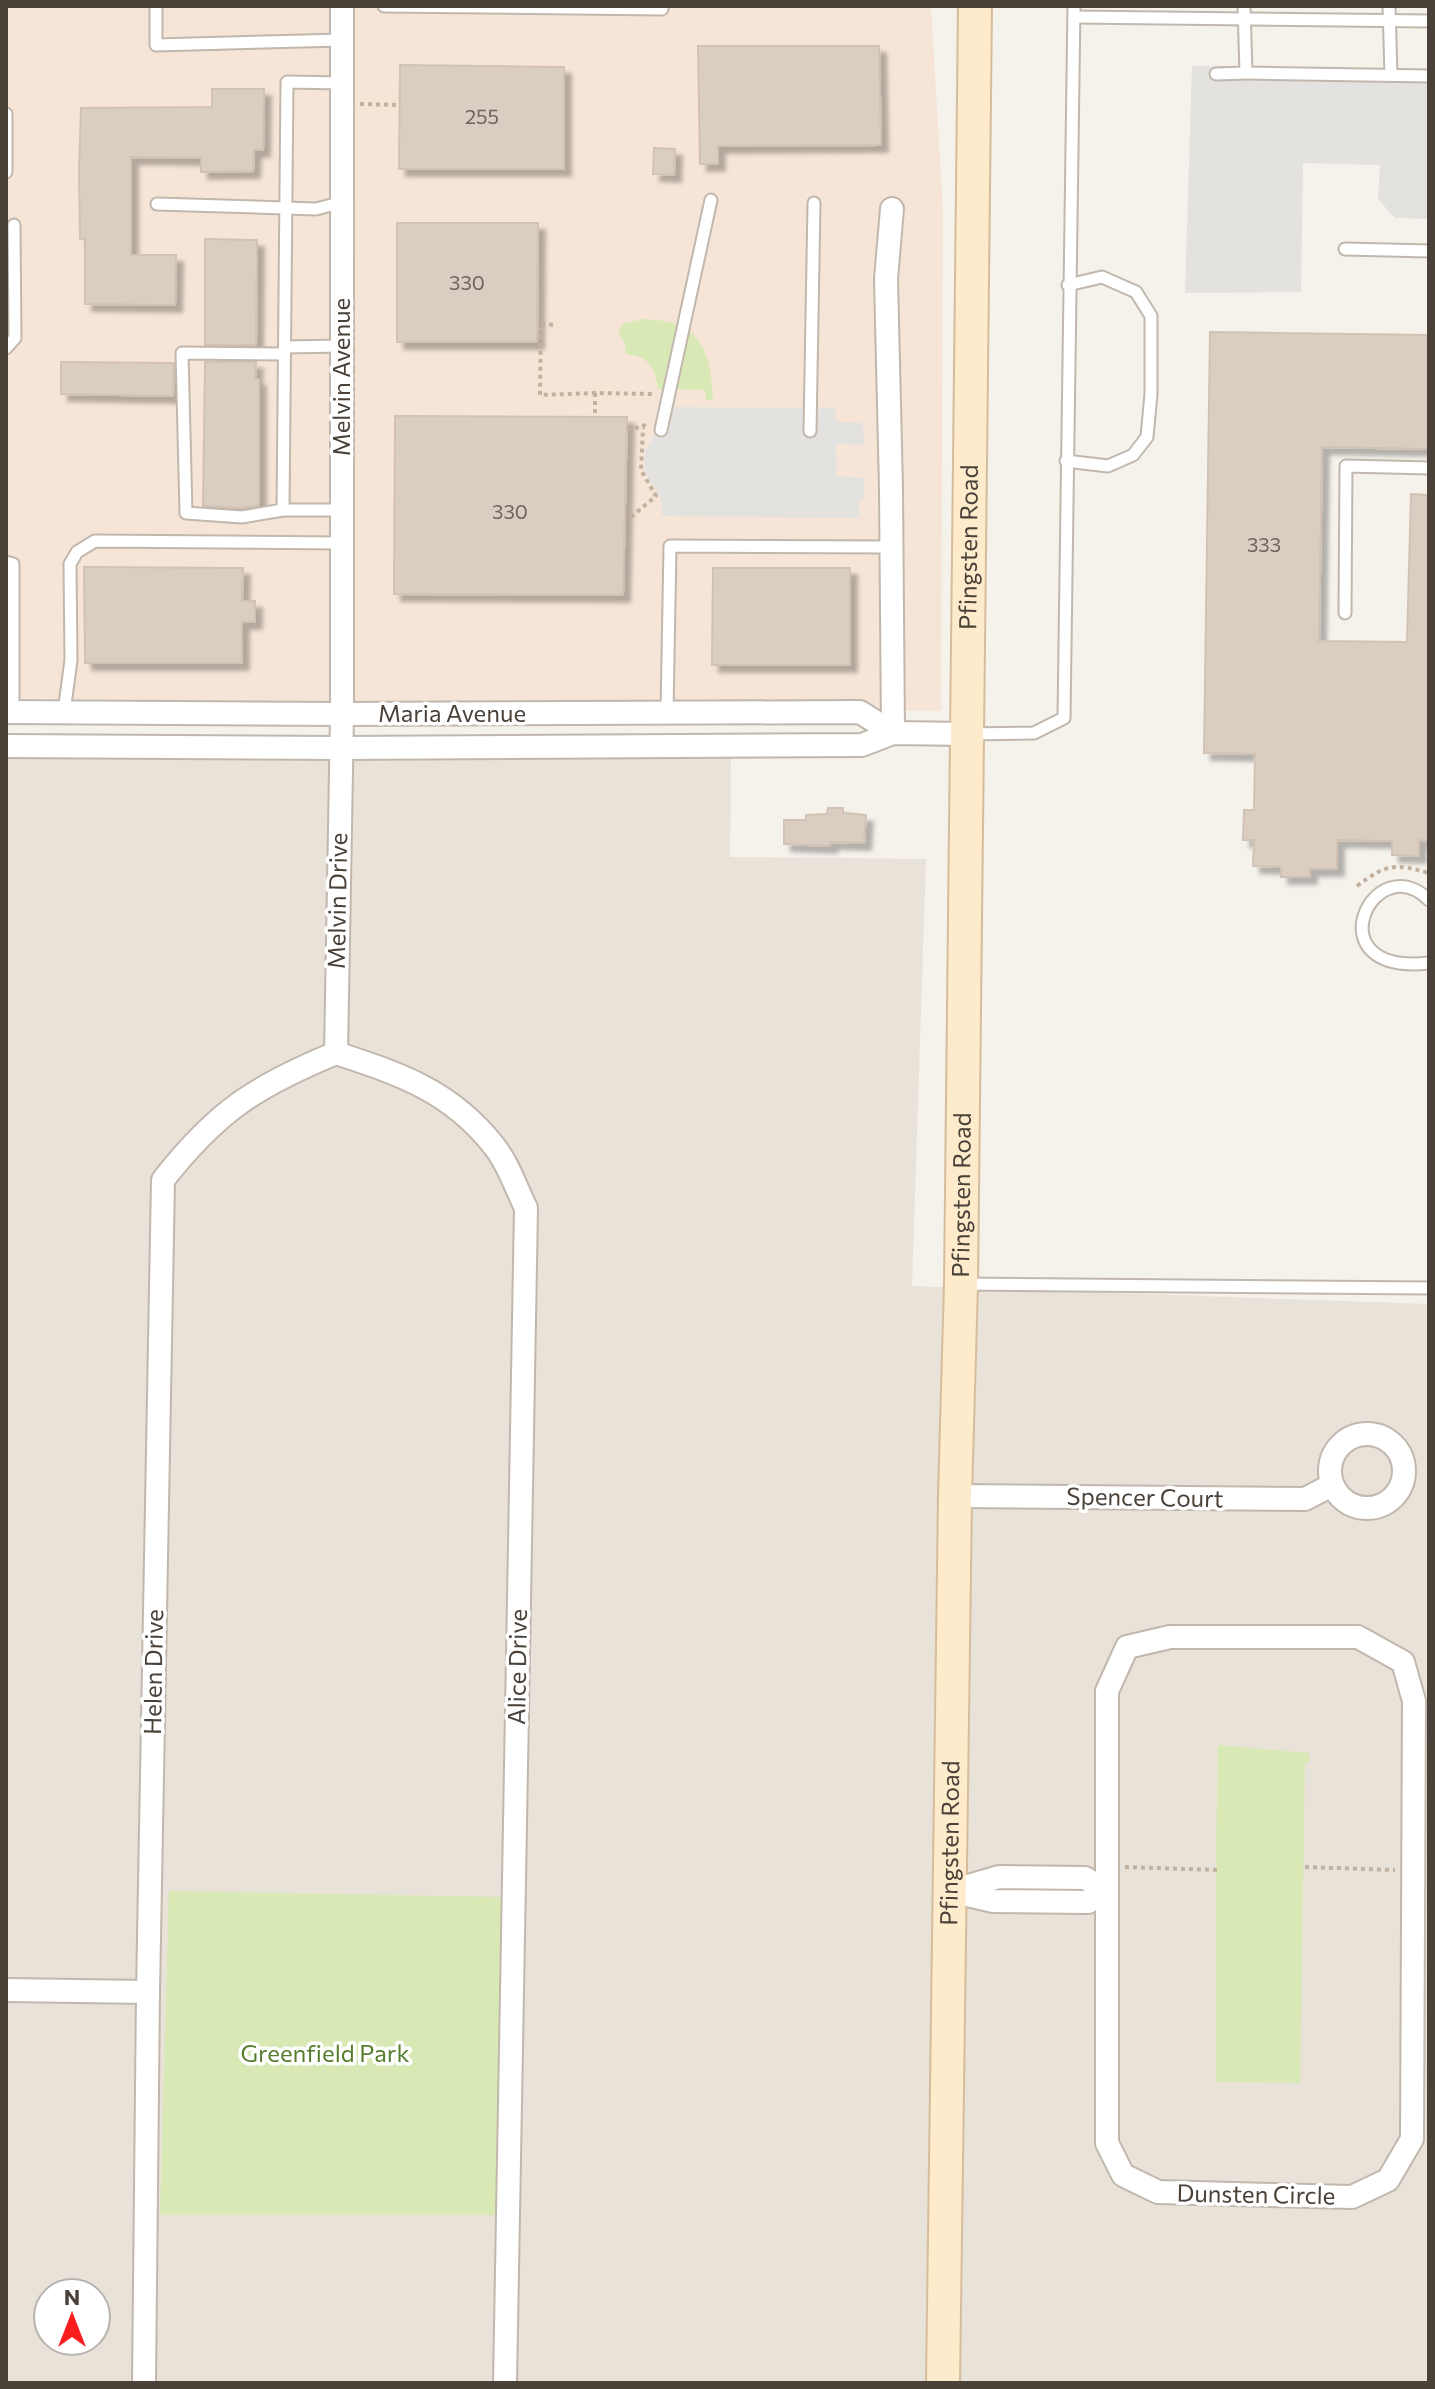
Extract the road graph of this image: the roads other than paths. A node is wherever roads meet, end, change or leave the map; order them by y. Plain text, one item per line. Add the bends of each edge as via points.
1 (156, 6) edge
2 (342, 6) edge
3 (384, 6) edge
4 (662, 6) edge
5 (975, 6) edge
6 (1244, 6) edge
7 (1389, 6) edge
8 (1074, 12) edge
9 (1245, 19) junction
10 (1389, 21) junction
11 (1429, 21) edge
12 (342, 40) junction
13 (1246, 73) junction
14 (1216, 74) dead end
15 (1391, 75) junction
16 (1429, 76) edge
17 (342, 94) junction
18 (6, 114) edge
19 (6, 172) edge
20 (711, 200) dead end
21 (344, 202) junction
22 (814, 203) dead end
23 (157, 204) dead end
24 (286, 209) junction
25 (892, 209) dead end
26 (14, 225) dead end
27 (1345, 249) dead end
28 (1429, 251) edge
29 (1068, 285) junction
30 (342, 346) junction
31 (6, 348) edge
32 (284, 351) junction
33 (661, 430) dead end
34 (810, 431) dead end
35 (1066, 461) junction
36 (1429, 468) edge
37 (283, 510) junction
38 (342, 510) junction
39 (342, 543) junction
40 (892, 547) junction
41 (6, 562) edge
42 (1345, 613) dead end
43 (10, 712) edge
44 (64, 712) junction
45 (667, 713) junction
46 (342, 714) junction
47 (893, 733) junction
48 (967, 734) junction
49 (6, 746) edge
50 (340, 748) junction
51 (1429, 900) edge
52 (1429, 963) edge
53 (336, 1053) junction
54 (961, 1284) junction
55 (1429, 1288) edge
56 (1332, 1485) dead end
57 (955, 1496) junction
58 (951, 1891) junction
59 (1106, 1891) junction
60 (6, 1990) edge
61 (148, 1992) junction
62 (144, 2383) edge
63 (505, 2383) edge
64 (943, 2383) edge

1 - 12 lane via 156,45
2 - 12 street, Melvin Avenue
3 - 4 lane
5 - 48 main road, Pfingsten Road
6 - 9 lane
7 - 10 lane
8 - 9 lane
8 - 29 lane
9 - 10 lane
9 - 13 lane
10 - 11 lane
10 - 15 lane
12 - 17 street, Melvin Avenue
13 - 14 lane
13 - 15 lane
15 - 16 lane
17 - 21 street, Melvin Avenue
17 - 24 lane via 287,82
18 - 19 lane
20 - 33 lane
21 - 24 lane
21 - 30 street, Melvin Avenue
22 - 34 lane
23 - 24 lane
24 - 32 lane
25 - 40 street via 886,279
26 - 31 lane via 15,338
27 - 28 lane
29 - 35 lane
29 - 35 lane via 1102,277 1136,292 1151,316 1151,394 1147,437 1133,455 1108,466
30 - 32 lane
30 - 38 street, Melvin Avenue
32 - 37 lane
32 - 37 lane via 182,353 186,513 242,517
35 - 48 lane via 1064,718 1034,733
36 - 42 lane via 1346,466
37 - 38 lane
38 - 39 street, Melvin Avenue
39 - 44 lane via 95,541 84,546 70,564 71,660
39 - 46 street, Melvin Avenue
40 - 45 lane via 670,546
40 - 47 street
41 - 43 lane via 13,564
43 - 44 street, Maria Avenue
44 - 46 street, Maria Avenue
45 - 46 street, Maria Avenue
45 - 47 street, Maria Avenue via 860,712
46 - 50 street, Melvin Avenue
47 - 48 street, Maria Avenue
47 - 50 street, Maria Avenue via 862,745
48 - 54 main road, Pfingsten Road
49 - 50 street, Maria Avenue
50 - 53 street, Melvin Drive
51 - 52 lane via 1416,890 1392,888 1370,901 1362,925 1364,938 1379,958
53 - 61 street, Helen Drive via 280,1076 233,1106 193,1142 163,1180
53 - 63 street, Alice Drive via 398,1074 453,1103 496,1148 526,1208
54 - 55 lane
54 - 57 main road, Pfingsten Road
56 - 57 street, Spencer Court via 1305,1499
57 - 58 main road, Pfingsten Road
58 - 59 street via 993,1901 1072,1902 1088,1902
58 - 64 main road, Pfingsten Road
59 - 59 street, Dunsten Circle via 1107,1691 1127,1647 1170,1637 1358,1637 1403,1662 1414,1701 1412,2139 1388,2180 1352,2197 1158,2192 1123,2175 1107,2143
60 - 61 street
61 - 62 street, Helen Drive

